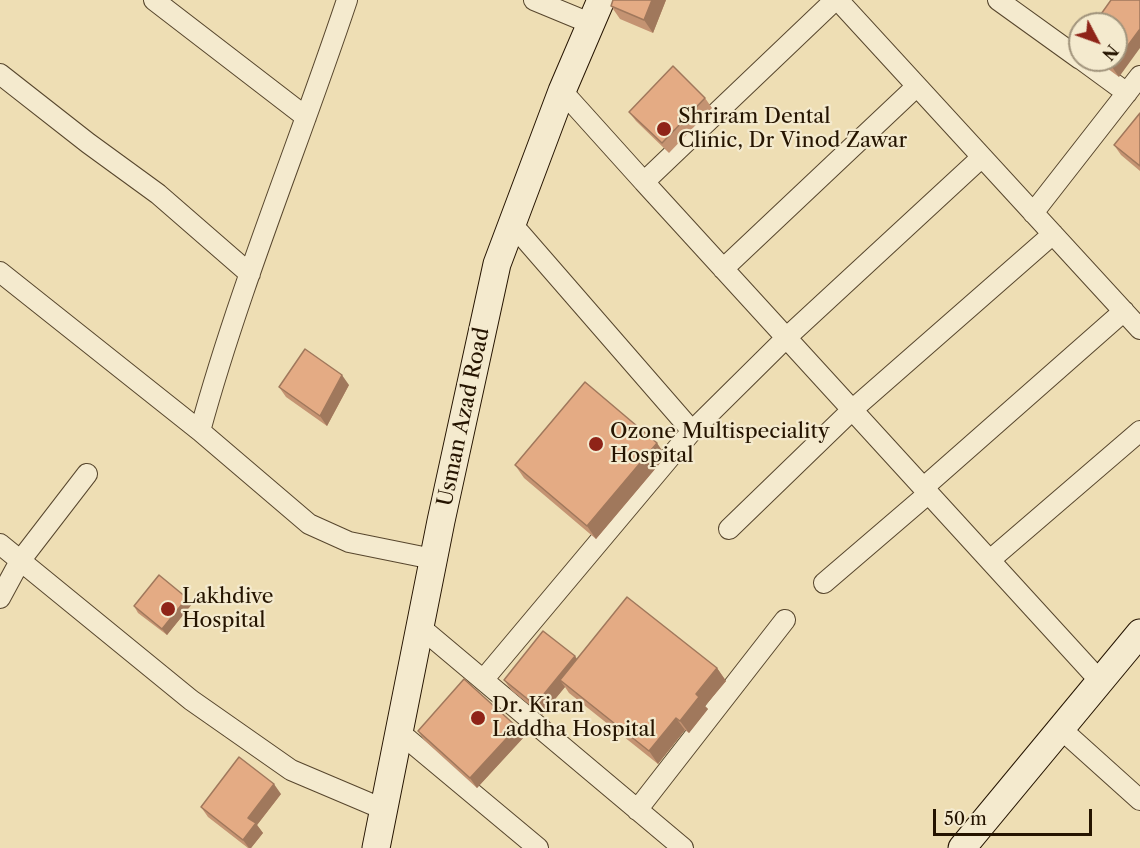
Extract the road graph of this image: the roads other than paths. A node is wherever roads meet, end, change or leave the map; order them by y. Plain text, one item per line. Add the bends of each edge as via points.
1 (154, 0) edge
2 (347, 0) edge
3 (534, 0) edge
4 (837, 0) edge
5 (998, 0) edge
6 (596, 12) edge
7 (1068, 50) edge
8 (1099, 72) edge
9 (0, 74) edge
10 (1140, 76) edge
11 (917, 86) junction
12 (562, 91) junction
13 (1127, 93) junction
14 (306, 117) junction
15 (982, 157) junction
16 (644, 182) junction
17 (1033, 213) junction
18 (512, 224) junction
19 (1053, 234) junction
20 (723, 269) junction
21 (0, 272) edge
22 (250, 273) junction
23 (1124, 311) junction
24 (1140, 329) edge
25 (786, 338) junction
26 (852, 410) junction
27 (692, 430) junction
28 (200, 431) junction
29 (1140, 431) edge
30 (87, 474) dead end
31 (926, 491) junction
32 (729, 529) dead end
33 (0, 544) edge
34 (433, 559) junction
35 (990, 560) junction
36 (20, 561) junction
37 (824, 583) dead end
38 (0, 598) edge
39 (785, 620) dead end
40 (420, 627) junction
41 (1140, 633) edge
42 (483, 680) junction
43 (1101, 681) junction
44 (1061, 729) junction
45 (399, 732) junction
46 (1140, 800) edge
47 (384, 808) junction
48 (637, 810) junction
49 (381, 845) edge
50 (538, 848) edge
51 (683, 848) edge
52 (962, 848) edge

1 - 14 street
2 - 14 street
3 - 6 street
4 - 11 street
4 - 16 street
5 - 7 street
6 - 12 main road, Usman Azad Road
8 - 13 street
9 - 22 street via 158,194
10 - 13 street
11 - 15 street
11 - 20 street
12 - 16 street
12 - 18 main road, Usman Azad Road
13 - 17 street
14 - 22 street
15 - 17 street
15 - 25 street
16 - 20 street
17 - 19 street
18 - 27 street
18 - 34 main road, Usman Azad Road via 497,264
19 - 23 street
19 - 26 street
20 - 25 street
21 - 28 street
22 - 28 street
23 - 24 street
23 - 31 street
25 - 26 street
25 - 27 street
26 - 31 street
26 - 32 street
27 - 42 street
28 - 34 street via 309,524 349,542
29 - 35 street
30 - 36 street
31 - 35 street
31 - 37 street
33 - 36 street
34 - 40 main road, Usman Azad Road
35 - 43 street
36 - 38 street
36 - 47 street via 191,700 291,770
39 - 48 street
40 - 42 street
40 - 45 main road, Usman Azad Road
41 - 43 main road
42 - 48 street
43 - 44 main road
44 - 46 street
44 - 52 main road
45 - 47 main road, Usman Azad Road
45 - 50 street
47 - 49 main road, Usman Azad Road
48 - 51 street

